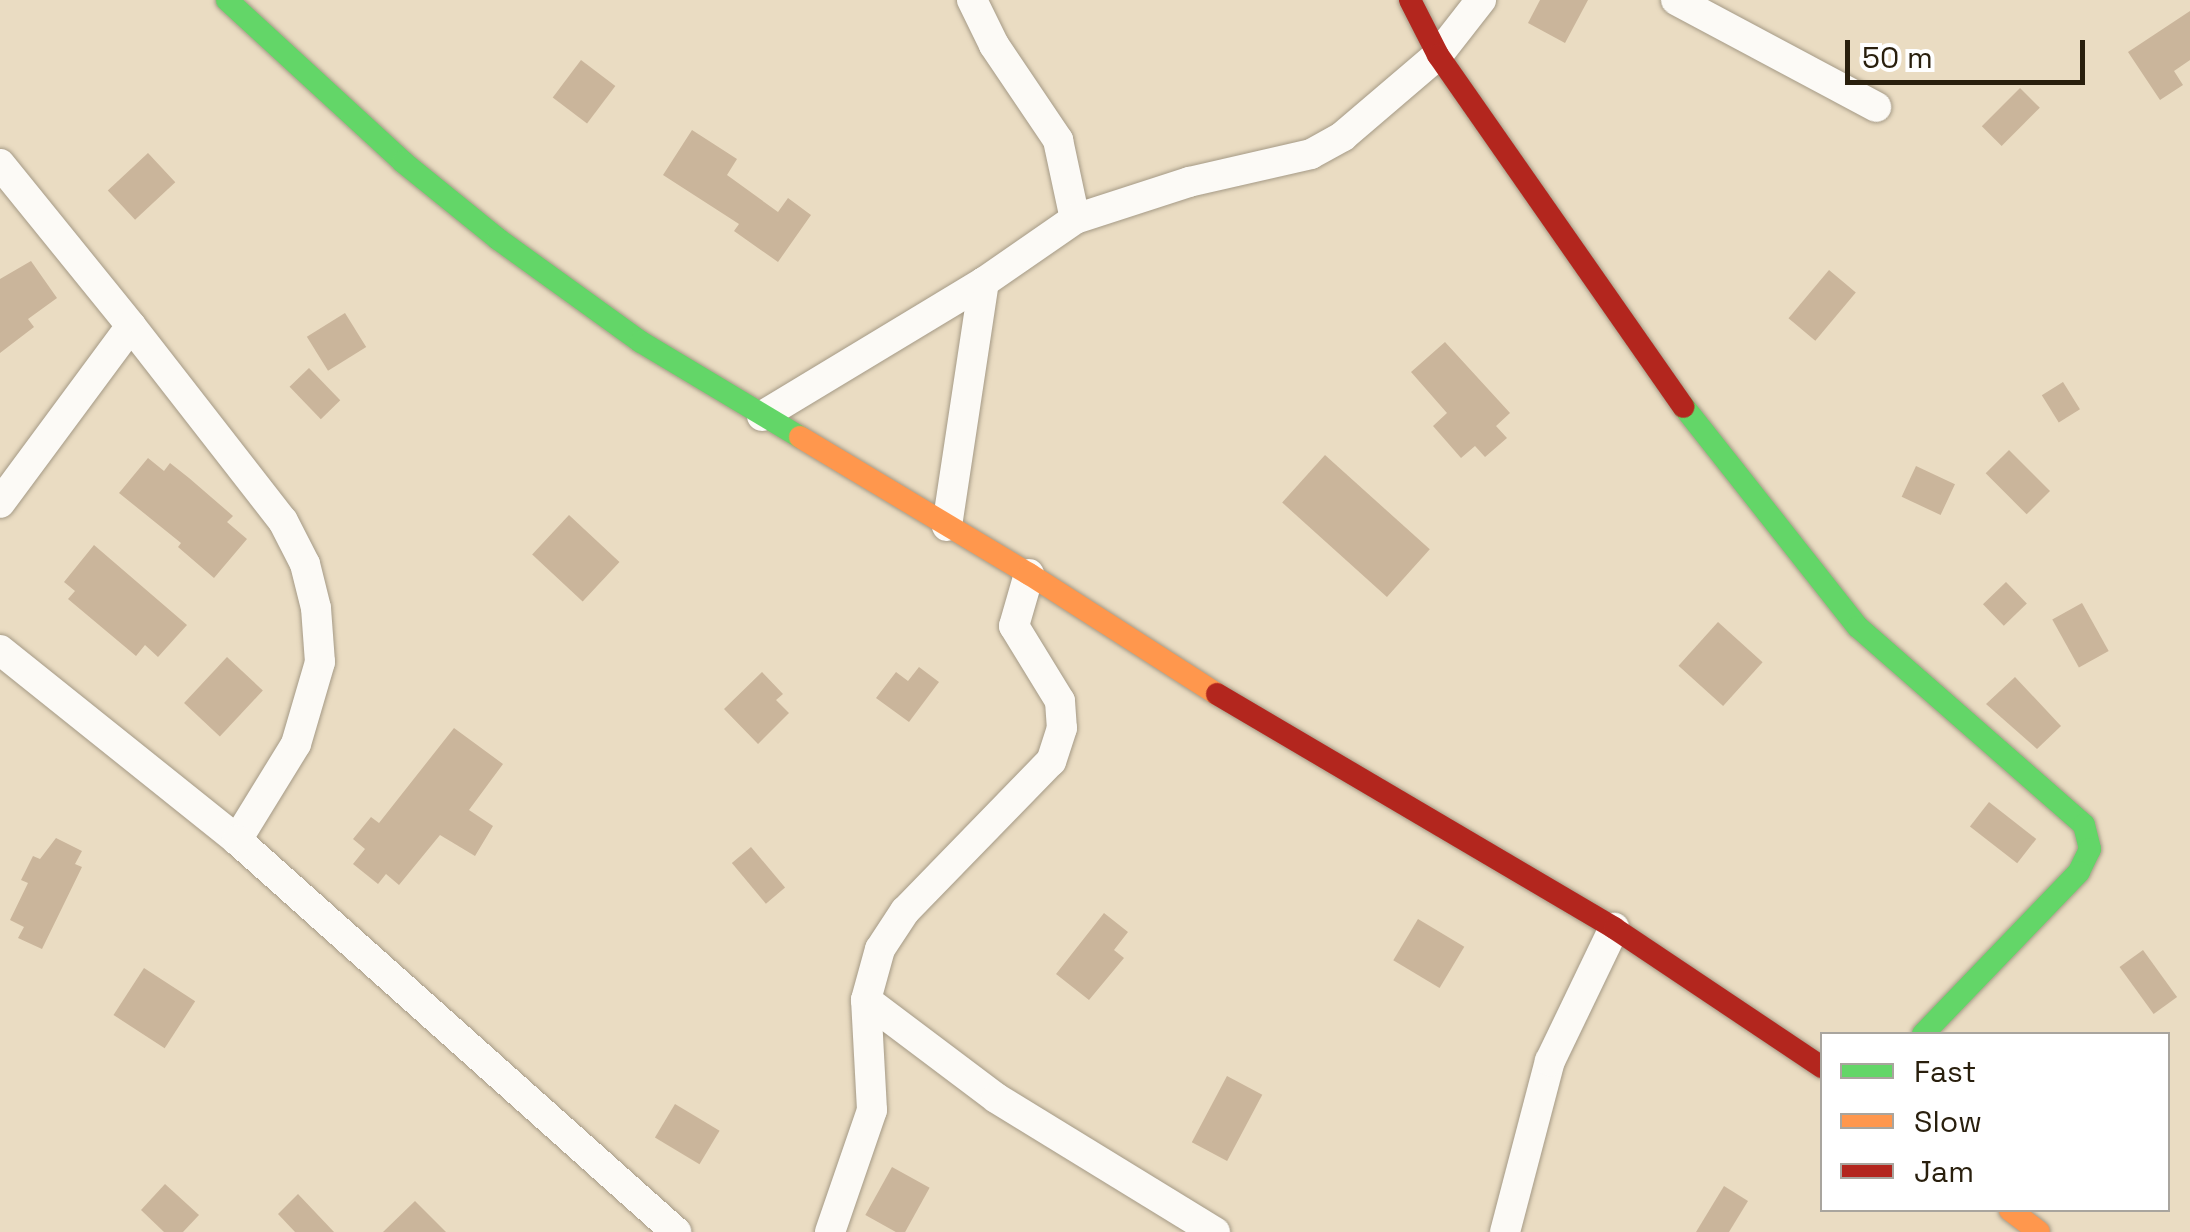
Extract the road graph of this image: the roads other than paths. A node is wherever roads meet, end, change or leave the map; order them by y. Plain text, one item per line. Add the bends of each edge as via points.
1 (226, 0) edge
2 (972, 0) edge
3 (1410, 0) edge
4 (1481, 0) edge
5 (1676, 0) edge
6 (1438, 55) junction
7 (1876, 107) dead end
8 (0, 164) edge
9 (1075, 218) junction
10 (984, 282) junction
11 (130, 326) junction
12 (762, 416) junction
13 (0, 503) edge
14 (947, 526) junction
15 (1029, 574) junction
16 (0, 650) edge
17 (237, 840) junction
18 (1614, 928) junction
19 (866, 1000) junction
20 (1924, 1032) edge
21 (1820, 1066) edge
22 (2013, 1212) edge
23 (676, 1232) edge
24 (830, 1232) edge
25 (1215, 1232) edge
26 (1505, 1232) edge
27 (2039, 1232) edge

1 - 12 street via 498,239 641,342
2 - 9 street via 1058,140
3 - 6 street
4 - 6 street
5 - 7 street
6 - 9 street via 1343,136 1311,154
6 - 20 street via 1692,420 1858,627 2084,824 2090,849 2080,872
8 - 11 street
9 - 10 street
10 - 12 street
10 - 14 street
11 - 13 street
11 - 17 street via 283,521 306,564 316,608 320,662 296,744
12 - 14 street
14 - 15 street
15 - 18 street via 1220,696
15 - 19 street via 1014,626 1060,701 1062,728 1050,761 905,911 880,949
16 - 17 street
17 - 23 street
18 - 21 street
18 - 26 street via 1550,1061
19 - 24 street via 872,1110
19 - 25 street via 996,1098
22 - 27 street

